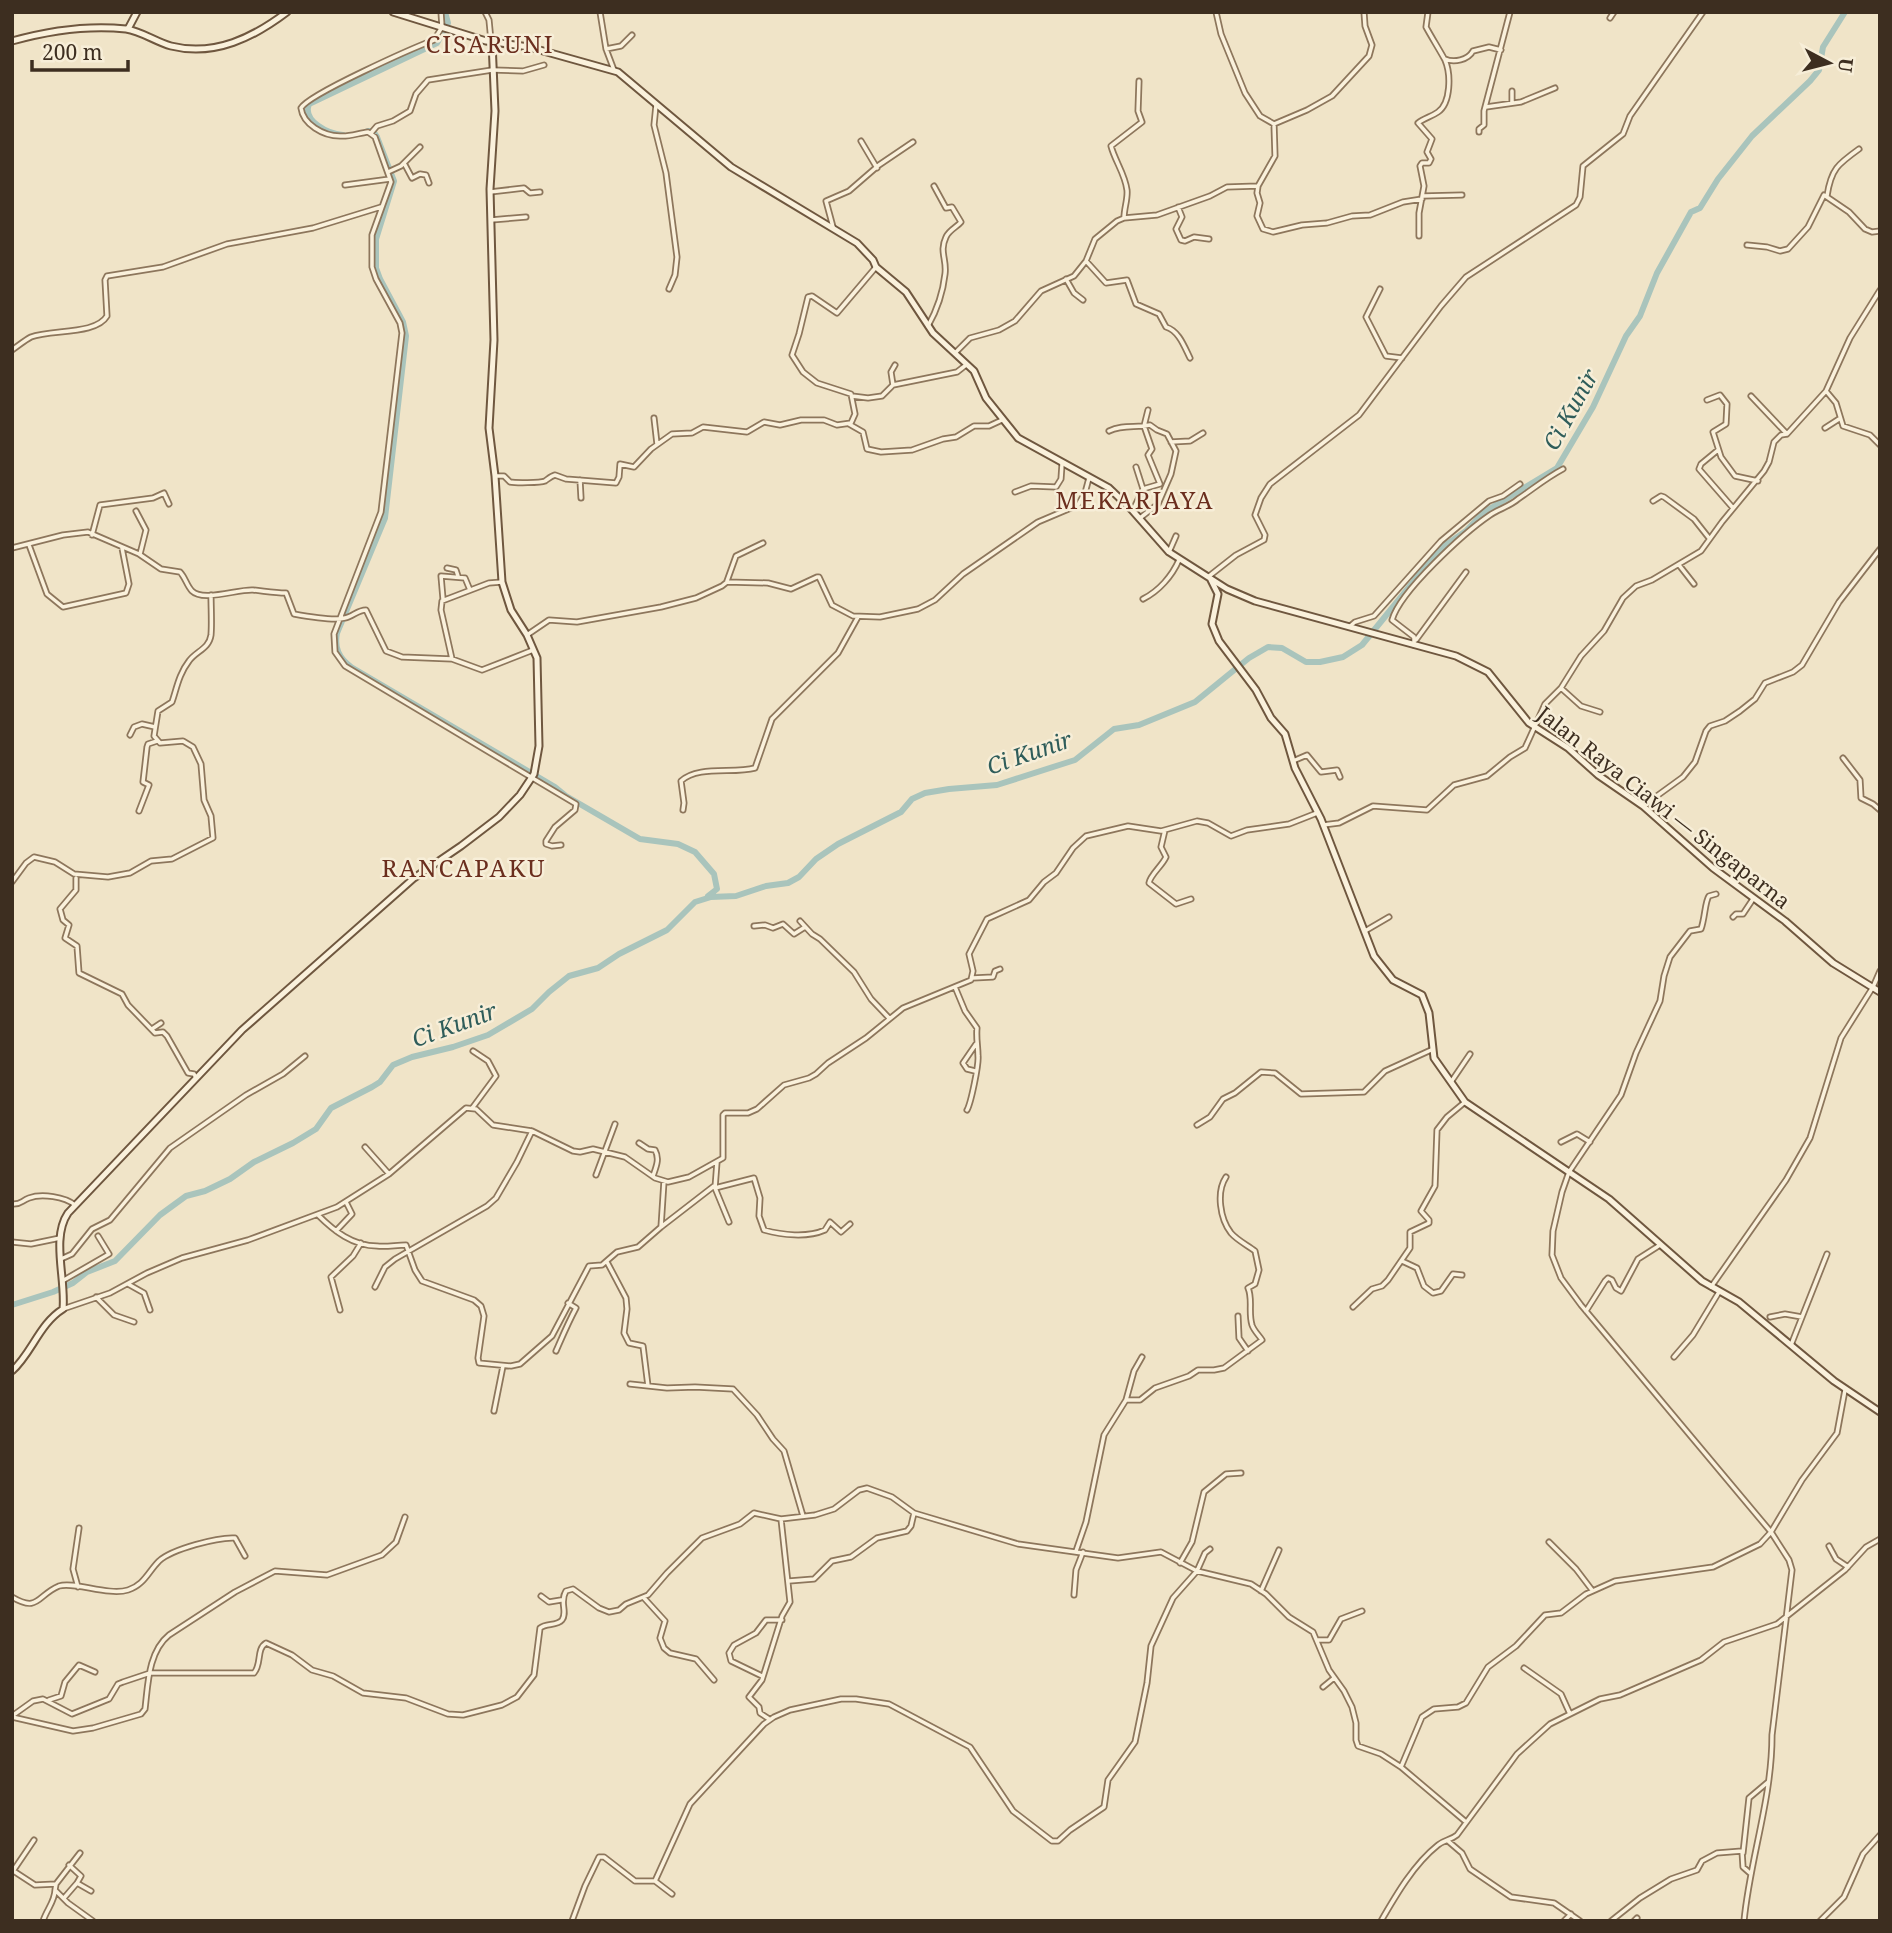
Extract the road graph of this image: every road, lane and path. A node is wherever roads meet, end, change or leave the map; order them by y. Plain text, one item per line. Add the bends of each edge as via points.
1 (136, 12) edge
2 (287, 12) edge
3 (393, 12) edge
4 (441, 12) edge
5 (485, 12) edge
6 (600, 12) edge
7 (1216, 12) edge
8 (1364, 12) edge
9 (1428, 12) edge
10 (1510, 12) edge
11 (1614, 12) edge
12 (1703, 12) edge
13 (1609, 18) dead end
14 (444, 28) junction
15 (128, 29) junction
16 (632, 36) dead end
17 (12, 40) edge
18 (492, 42) junction
19 (606, 49) junction
20 (1501, 50) junction
21 (1444, 59) junction
22 (544, 65) dead end
23 (493, 70) junction
24 (614, 70) junction
25 (1139, 81) dead end
26 (1555, 88) dead end
27 (1512, 91) dead end
28 (1512, 103) junction
29 (656, 105) junction
30 (1486, 107) junction
31 (1274, 124) junction
32 (372, 131) junction
33 (1479, 132) dead end
34 (861, 141) dead end
35 (913, 142) dead end
36 (421, 147) dead end
37 (1859, 149) dead end
38 (404, 163) junction
39 (877, 168) junction
40 (391, 170) junction
41 (390, 179) junction
42 (429, 183) dead end
43 (345, 185) dead end
44 (934, 186) dead end
45 (1258, 186) junction
46 (491, 192) junction
47 (540, 192) dead end
48 (1462, 195) dead end
49 (1826, 196) junction
50 (1423, 198) junction
51 (382, 207) junction
52 (1178, 207) junction
53 (526, 218) dead end
54 (1124, 218) junction
55 (491, 220) junction
56 (833, 227) junction
57 (1880, 231) edge
58 (1419, 236) dead end
59 (1209, 239) dead end
60 (1746, 245) dead end
61 (1086, 261) junction
62 (876, 267) junction
63 (1066, 279) junction
64 (668, 289) dead end
65 (1380, 289) dead end
66 (1880, 290) edge
67 (1083, 300) dead end
68 (928, 327) junction
69 (12, 350) edge
70 (955, 353) junction
71 (1190, 358) dead end
72 (1402, 358) junction
73 (967, 363) junction
74 (895, 365) dead end
75 (893, 385) junction
76 (1826, 391) junction
77 (852, 396) junction
78 (1751, 396) dead end
79 (1707, 400) dead end
80 (1148, 410) dead end
81 (654, 418) dead end
82 (1839, 419) junction
83 (1003, 420) junction
84 (849, 424) junction
85 (1144, 426) junction
86 (1825, 428) dead end
87 (1109, 431) dead end
88 (1203, 433) dead end
89 (1787, 434) junction
90 (1171, 442) junction
91 (657, 444) junction
92 (1880, 446) edge
93 (1718, 450) junction
94 (1062, 461) junction
95 (1136, 467) dead end
96 (1563, 469) dead end
97 (495, 476) junction
98 (1089, 478) junction
99 (580, 480) junction
100 (1758, 481) junction
101 (1520, 484) dead end
102 (1143, 489) junction
103 (1015, 492) dead end
104 (581, 498) dead end
105 (1653, 501) dead end
106 (169, 504) dead end
107 (1733, 509) junction
108 (1132, 510) junction
109 (135, 511) dead end
110 (1140, 518) junction
111 (92, 534) junction
112 (1177, 536) dead end
113 (1709, 538) junction
114 (763, 543) dead end
115 (29, 544) junction
116 (12, 548) edge
117 (122, 548) junction
118 (1880, 549) edge
119 (1168, 552) junction
120 (140, 555) junction
121 (1179, 560) junction
122 (1679, 565) junction
123 (447, 568) dead end
124 (1466, 572) dead end
125 (458, 576) junction
126 (1209, 578) junction
127 (502, 582) junction
128 (726, 582) junction
129 (1694, 584) dead end
130 (470, 590) junction
131 (211, 595) junction
132 (1143, 599) dead end
133 (444, 600) junction
134 (859, 617) junction
135 (343, 618) junction
136 (1352, 628) junction
137 (527, 635) junction
138 (1415, 642) junction
139 (535, 649) junction
140 (452, 659) junction
141 (1562, 688) junction
142 (1600, 712) dead end
143 (1535, 726) junction
144 (155, 727) junction
145 (130, 735) dead end
146 (157, 741) junction
147 (1843, 758) dead end
148 (1293, 761) junction
149 (532, 776) junction
150 (1340, 776) dead end
151 (1643, 806) junction
152 (683, 810) dead end
153 (1880, 810) edge
154 (139, 811) dead end
155 (1318, 813) junction
156 (1323, 825) junction
157 (1165, 830) junction
158 (561, 845) dead end
159 (76, 878) dead end
160 (12, 882) edge
161 (1716, 894) dead end
162 (1754, 897) junction
163 (1191, 899) dead end
164 (1389, 917) dead end
165 (1733, 918) dead end
166 (800, 921) dead end
167 (754, 926) dead end
168 (805, 927) junction
169 (1365, 931) junction
170 (1000, 969) dead end
171 (1880, 971) edge
172 (973, 978) junction
173 (955, 987) junction
174 (1873, 987) junction
175 (1880, 992) edge
176 (889, 1018) junction
177 (161, 1023) dead end
178 (152, 1029) junction
179 (976, 1044) junction
180 (1432, 1050) junction
181 (473, 1051) dead end
182 (1470, 1054) dead end
183 (305, 1056) dead end
184 (975, 1071) junction
185 (195, 1078) junction
186 (1451, 1082) junction
187 (1465, 1102) junction
188 (473, 1107) junction
189 (967, 1110) dead end
190 (615, 1124) dead end
191 (1197, 1125) dead end
192 (532, 1131) junction
193 (1561, 1142) dead end
194 (1590, 1142) junction
195 (639, 1143) dead end
196 (365, 1147) dead end
197 (604, 1150) junction
198 (717, 1162) junction
199 (1569, 1172) junction
200 (389, 1174) junction
201 (596, 1175) dead end
202 (653, 1176) junction
203 (1226, 1177) dead end
204 (664, 1181) junction
205 (714, 1187) junction
206 (346, 1202) junction
207 (12, 1204) edge
208 (75, 1205) junction
209 (318, 1214) junction
210 (729, 1222) dead end
211 (850, 1224) dead end
212 (661, 1227) junction
213 (336, 1231) junction
214 (98, 1236) dead end
215 (60, 1238) junction
216 (12, 1242) edge
217 (361, 1243) junction
218 (1662, 1244) junction
219 (409, 1251) junction
220 (1827, 1254) dead end
221 (61, 1259) junction
222 (1402, 1261) junction
223 (607, 1262) junction
224 (1462, 1275) dead end
225 (64, 1282) junction
226 (128, 1284) junction
227 (375, 1287) dead end
228 (1711, 1287) junction
229 (1718, 1292) junction
230 (96, 1297) junction
231 (568, 1303) junction
232 (1353, 1307) dead end
233 (63, 1309) junction
234 (150, 1310) dead end
235 (340, 1310) dead end
236 (1587, 1311) junction
237 (1238, 1316) dead end
238 (1770, 1317) dead end
239 (1802, 1317) junction
240 (134, 1322) dead end
241 (1791, 1345) junction
242 (556, 1350) dead end
243 (1248, 1351) junction
244 (1142, 1357) dead end
245 (1674, 1357) dead end
246 (503, 1366) junction
247 (12, 1371) edge
248 (630, 1384) dead end
249 (648, 1386) junction
250 (1845, 1390) junction
251 (1126, 1400) junction
252 (494, 1411) dead end
253 (1880, 1412) edge
254 (1241, 1473) dead end
255 (914, 1513) junction
256 (405, 1517) dead end
257 (804, 1517) junction
258 (781, 1519) junction
259 (79, 1528) dead end
260 (1771, 1532) junction
261 (1880, 1539) edge
262 (1549, 1542) dead end
263 (1829, 1546) dead end
264 (1210, 1549) dead end
265 (1279, 1550) dead end
266 (1076, 1551) junction
267 (1083, 1552) junction
268 (245, 1556) dead end
269 (1180, 1563) junction
270 (1848, 1567) junction
271 (1197, 1571) junction
272 (789, 1581) junction
273 (78, 1587) junction
274 (1261, 1591) junction
275 (1592, 1591) junction
276 (1074, 1595) dead end
277 (12, 1597) edge
278 (541, 1597) dead end
279 (643, 1598) junction
280 (562, 1600) junction
281 (1362, 1611) dead end
282 (1786, 1615) junction
283 (782, 1620) junction
284 (1318, 1640) junction
285 (1524, 1668) dead end
286 (95, 1672) dead end
287 (153, 1673) junction
288 (762, 1676) junction
289 (1334, 1678) junction
290 (715, 1680) dead end
291 (1323, 1687) dead end
292 (49, 1700) junction
293 (1570, 1714) junction
294 (12, 1716) edge
295 (769, 1719) junction
296 (1401, 1767) junction
297 (1768, 1782) junction
298 (1466, 1822) junction
299 (1880, 1835) edge
300 (34, 1840) dead end
301 (1448, 1841) junction
302 (80, 1853) dead end
303 (1743, 1853) junction
304 (69, 1865) junction
305 (12, 1870) edge
306 (1751, 1874) junction
307 (655, 1881) junction
308 (77, 1883) junction
309 (55, 1887) junction
310 (91, 1891) dead end
311 (673, 1894) dead end
312 (64, 1898) junction
313 (1571, 1914) junction
314 (43, 1921) edge
315 (93, 1921) edge
316 (572, 1921) edge
317 (1381, 1921) edge
318 (1564, 1921) edge
319 (1580, 1921) edge
320 (1611, 1921) edge
321 (1744, 1921) edge
322 (1820, 1921) edge

1 - 15 street
2 - 15 street via 253,35 214,48 176,47
3 - 14 street, Jalan Raya Ciawi — Singaparna
4 - 14 street
5 - 18 street
6 - 19 street
7 - 31 street via 1245,93 1260,116
8 - 31 street via 1372,45 1369,56 1332,96
9 - 21 street via 1426,27
10 - 20 street
11 - 13 street
12 - 72 street via 1630,116 1623,134 1583,166 1576,205 1466,277
14 - 18 street, Jalan Raya Ciawi — Singaparna
14 - 32 street via 434,40 302,104 302,116 327,134
15 - 17 street via 68,30
16 - 19 street via 621,46
18 - 23 street
18 - 24 street, Jalan Raya Ciawi — Singaparna
19 - 24 street
20 - 21 street via 1489,47 1459,60
20 - 30 street
21 - 50 street via 1449,87 1445,102 1439,112 1418,124 1432,138 1427,152 1431,159 1420,166
22 - 23 street via 523,71
23 - 32 street via 428,80 407,113
23 - 46 street
24 - 29 street, Jalan Raya Ciawi — Singaparna
25 - 54 street via 1142,121 1111,147 1128,191
26 - 28 street
27 - 28 street
28 - 30 street
29 - 56 street, Jalan Raya Ciawi — Singaparna via 731,167
29 - 64 street via 654,125 666,173 677,257
30 - 33 street
31 - 45 street via 1274,160
32 - 40 street
34 - 39 street
35 - 39 street
36 - 38 street
37 - 49 street via 1837,164
38 - 40 street
38 - 42 street via 412,178 426,174
39 - 56 street via 849,191 825,201
40 - 41 street
41 - 43 street
41 - 51 street
44 - 68 street via 946,208 952,207 961,222 949,232 943,246 945,272
45 - 50 street via 1257,216 1263,229 1273,232 1370,215
45 - 52 street via 1227,187
46 - 47 street via 524,188
46 - 55 street
48 - 50 street
49 - 57 street via 1865,229
49 - 60 street via 1821,197 1808,227 1787,249
50 - 58 street
51 - 69 street via 313,228 227,244 163,267 107,276 105,321 31,337
51 - 135 street via 372,235 372,267 400,323 401,341 381,512
52 - 54 street
52 - 59 street via 1182,217 1176,229 1181,240
53 - 55 street
54 - 61 street via 1094,239
55 - 97 street via 494,340 489,428
56 - 62 street, Jalan Raya Ciawi — Singaparna via 857,243
61 - 63 street
61 - 71 street via 1106,284 1127,280 1136,304 1158,312
62 - 68 street, Jalan Raya Ciawi — Singaparna via 906,292
62 - 77 street via 837,313 813,296 807,297 792,355 813,380
63 - 67 street
63 - 70 street via 1041,291 1015,321 970,338
65 - 72 street via 1366,317 1386,356
66 - 76 street via 1850,338
68 - 70 street, Jalan Raya Ciawi — Singaparna
70 - 73 street, Jalan Raya Ciawi — Singaparna
72 - 126 street via 1359,415 1268,486 1255,515 1264,540 1236,555
73 - 75 street via 957,372
73 - 83 street, Jalan Raya Ciawi — Singaparna
74 - 75 street
75 - 77 street via 882,396
76 - 82 street via 1836,403
76 - 89 street
77 - 84 street via 855,416
78 - 89 street
79 - 93 street via 1720,395 1727,404 1726,424 1713,432
80 - 85 street
81 - 91 street
82 - 86 street
82 - 92 street via 1843,426 1870,435
83 - 84 street via 902,451 867,449 863,432
83 - 94 street, Jalan Raya Ciawi — Singaparna via 1025,443
84 - 91 street via 801,420 780,425 764,422 745,432 703,428 672,435
85 - 87 street via 1124,425
85 - 90 street via 1166,433
85 - 102 street via 1152,449 1148,455 1160,484
88 - 90 street via 1189,441
89 - 100 street via 1774,442
90 - 110 street via 1176,454 1162,496
91 - 99 street via 634,467 621,464 617,483
93 - 100 street via 1735,476
93 - 107 street via 1699,469
94 - 98 street, Jalan Raya Ciawi — Singaparna
94 - 103 street via 1056,487 1031,486
95 - 102 street
96 - 138 street via 1483,520 1413,588 1392,620
97 - 99 street via 516,483 541,482 555,474
97 - 127 street
98 - 108 street, Jalan Raya Ciawi — Singaparna via 1109,488
98 - 134 street via 1078,505 1038,522 972,567 935,600 900,613
99 - 104 street
100 - 107 street
101 - 136 street via 1489,501 1441,541 1374,617 1355,622
102 - 108 street
105 - 113 street via 1661,496 1679,507
106 - 111 street via 164,493 100,505
107 - 113 street
108 - 110 street, Jalan Raya Ciawi — Singaparna
109 - 120 street via 146,530
110 - 119 street, Jalan Raya Ciawi — Singaparna
111 - 115 street via 80,532
111 - 117 street
112 - 119 street
113 - 122 street via 1701,551
114 - 128 street via 736,556
115 - 116 street
115 - 117 street via 47,594 63,607 125,593 129,584
117 - 120 street
118 - 151 street via 1839,602 1802,665 1765,683 1740,711 1710,726 1683,778
119 - 121 street, Jalan Raya Ciawi — Singaparna
120 - 131 street via 161,569 180,572 193,592
121 - 126 street, Jalan Raya Ciawi — Singaparna
121 - 132 street via 1156,592
122 - 129 street
122 - 141 street via 1628,592
123 - 125 street via 456,570
124 - 138 street
125 - 130 street via 466,579
125 - 133 street via 440,578
126 - 136 street, Jalan Raya Ciawi — Singaparna via 1255,601
126 - 148 street via 1218,594 1212,624 1219,640 1283,732
127 - 130 street
127 - 137 street via 510,610
128 - 134 street via 768,583 791,589 819,578 832,605
128 - 137 street via 696,598 661,607 577,622 549,620
130 - 133 street
131 - 135 street via 252,590 286,593 296,614
131 - 144 street via 208,643 189,661 172,702 158,711
133 - 140 street via 441,610
134 - 152 street via 838,653 772,719 755,768 687,776 681,781
135 - 140 street via 358,610 369,612 391,654
135 - 149 street via 334,634 334,646 345,666
136 - 138 street, Jalan Raya Ciawi — Singaparna
137 - 139 street
138 - 143 street, Jalan Raya Ciawi — Singaparna via 1488,672
139 - 140 street via 482,670
139 - 149 street via 539,733
141 - 142 street via 1581,706
141 - 143 street via 1545,704
143 - 151 street, Jalan Raya Ciawi — Singaparna
143 - 156 street via 1525,748 1487,776 1454,785 1427,810 1373,806 1339,823
144 - 145 street via 135,726
144 - 146 street
146 - 154 street via 147,747 143,782 149,785
146 - 160 street via 183,741 196,752 214,838 172,859 151,861 130,873 108,877 74,874 55,862 34,858
147 - 153 street via 1860,780 1861,798
148 - 150 street via 1307,755 1321,772 1337,770
148 - 155 street
149 - 158 street via 577,805 546,841
149 - 185 street via 499,817 414,877
151 - 162 street, Jalan Raya Ciawi — Singaparna via 1713,868
155 - 156 street
155 - 157 street via 1231,836 1197,821
156 - 169 street
157 - 163 street via 1161,847 1166,857 1149,883 1176,904
157 - 172 street via 1128,826 1083,838 1032,898 985,921 969,954
159 - 178 street via 76,890 60,909 69,925 65,938 77,946 79,974 122,994
161 - 194 street via 1706,900 1700,929 1690,931 1670,957 1660,1001 1622,1095
162 - 165 street via 1744,913
162 - 174 street, Jalan Raya Ciawi — Singaparna via 1833,963
164 - 169 street
166 - 168 street
167 - 168 street via 783,924 794,934
168 - 176 street via 854,972
169 - 180 street via 1387,974 1422,995 1429,1013
170 - 172 street via 993,977
171 - 174 street
172 - 173 street
173 - 176 street
173 - 179 street via 976,1026
174 - 175 street, Jalan Raya Ciawi — Singaparna
174 - 228 street via 1841,1038 1810,1138
176 - 198 street via 816,1074 784,1085 757,1109 723,1115 723,1158
177 - 178 street
178 - 185 street via 167,1036
179 - 184 street via 979,1059
179 - 184 street via 963,1063
180 - 186 street
180 - 191 street via 1385,1070 1364,1092 1301,1094 1275,1073 1261,1072
181 - 188 street via 488,1061 496,1076
182 - 186 street
183 - 221 street via 170,1148 110,1220 95,1226 72,1254
184 - 189 street
185 - 208 street
186 - 187 street
187 - 199 street
187 - 222 street via 1437,1130 1435,1185 1421,1211 1429,1223 1410,1232 1410,1248
188 - 192 street via 493,1125
188 - 200 street via 464,1109
190 - 197 street
192 - 197 street via 576,1152
192 - 219 street via 496,1198
193 - 194 street via 1577,1134
194 - 199 street
195 - 202 street via 657,1153
196 - 200 street
197 - 201 street
197 - 202 street via 634,1161
198 - 204 street via 677,1182
198 - 205 street
199 - 218 street
199 - 236 street via 1553,1231 1552,1255 1561,1278
200 - 206 street
202 - 204 street
203 - 243 street via 1222,1183 1223,1217 1233,1235 1255,1251 1258,1270 1255,1284 1248,1289 1254,1329 1262,1340
204 - 212 street
205 - 210 street
205 - 211 street via 753,1178 765,1231 810,1234 825,1230 830,1222 841,1232
205 - 212 street
206 - 209 street
206 - 213 street via 352,1214
207 - 208 street via 35,1197 66,1199
208 - 215 street via 61,1225
209 - 213 street
209 - 226 street via 181,1258
212 - 223 street via 646,1242 617,1252
213 - 217 street
214 - 225 street via 109,1254
215 - 216 street via 31,1244
215 - 221 street
217 - 219 street via 403,1245
217 - 235 street via 331,1277
218 - 228 street
218 - 236 street via 1638,1259 1621,1291 1607,1279
219 - 227 street via 385,1267
219 - 246 street via 422,1281 481,1306 484,1316 478,1360
220 - 239 street
221 - 225 street
222 - 224 street via 1417,1268 1424,1286 1433,1293 1441,1291 1453,1274
222 - 232 street via 1383,1286 1372,1289
223 - 231 street via 589,1266
223 - 249 street via 627,1303 625,1338 643,1346
225 - 233 street
226 - 230 street
226 - 234 street via 144,1293
228 - 229 street
229 - 241 street via 1739,1302
229 - 245 street
230 - 233 street
230 - 240 street via 114,1315
231 - 242 street via 576,1308
231 - 246 street via 549,1340 520,1364
233 - 247 street
236 - 260 street
237 - 243 street via 1239,1338
238 - 239 street
239 - 241 street
241 - 250 street
243 - 251 street via 1224,1368 1198,1370 1155,1388 1140,1400
244 - 251 street
246 - 252 street
248 - 249 street
249 - 257 street via 734,1390 784,1451
250 - 253 street
250 - 260 street via 1838,1433
251 - 266 street via 1104,1435
254 - 269 street via 1226,1474 1204,1492 1192,1542
255 - 257 street via 879,1491 863,1488 834,1509
255 - 266 street via 1018,1544
255 - 272 street via 905,1532 877,1538 851,1557 833,1561 814,1579
256 - 287 street via 396,1542 382,1555 327,1575 275,1571 235,1592 164,1639
257 - 258 street
258 - 272 street
258 - 279 street via 754,1513 740,1524 702,1538
259 - 273 street via 73,1569
260 - 275 street via 1760,1544 1713,1567 1615,1581
260 - 282 street via 1791,1570
261 - 270 street
262 - 275 street
263 - 270 street via 1836,1559
264 - 271 street
265 - 274 street
266 - 267 street
267 - 269 street via 1125,1558 1161,1552
267 - 276 street
268 - 273 street via 235,1538 222,1539 164,1558 130,1589
269 - 271 street
270 - 282 street
271 - 274 street via 1243,1581
271 - 295 street via 1173,1598 1151,1646 1135,1742 1108,1780 1104,1807 1058,1841 1013,1811 973,1750 891,1704 841,1699
272 - 283 street via 790,1602
273 - 277 street via 59,1587 33,1604
274 - 284 street
275 - 296 street via 1560,1613 1541,1618 1516,1646 1488,1667 1466,1703 1434,1709 1422,1717
278 - 280 street via 550,1602
279 - 280 street via 616,1612 594,1605 573,1589 566,1591
279 - 290 street via 665,1621 660,1638 664,1648 695,1659
280 - 287 street via 562,1620 540,1628 534,1675 517,1697 463,1715 406,1698 363,1693 266,1643 260,1648 254,1672
281 - 284 street via 1341,1619 1329,1640
282 - 293 street via 1769,1628 1724,1642 1701,1660
282 - 297 street
283 - 288 street
283 - 288 street via 766,1620 729,1653 733,1662
284 - 289 street
285 - 293 street via 1561,1694
286 - 292 street via 79,1665 65,1682 61,1696
287 - 292 street via 118,1684 109,1699 72,1714
287 - 294 street via 141,1714 73,1731
288 - 295 street via 750,1698
289 - 291 street
289 - 296 street via 1352,1707 1357,1744
292 - 294 street via 33,1701
293 - 298 street via 1550,1724 1517,1754
295 - 307 street via 690,1804
296 - 298 street
297 - 303 street via 1749,1798
297 - 306 street
298 - 301 street
299 - 322 street via 1863,1854 1844,1896
300 - 305 street
301 - 313 street via 1462,1853 1470,1869 1507,1895 1554,1903
301 - 317 street via 1423,1861
302 - 304 street
303 - 306 street via 1743,1867
303 - 320 street via 1718,1853 1702,1861 1697,1870 1671,1879
304 - 308 street via 81,1875
304 - 309 street
305 - 309 street via 34,1885
306 - 321 street
307 - 311 street
307 - 316 street via 636,1882 600,1856
308 - 310 street
308 - 312 street
309 - 312 street
309 - 314 street
312 - 315 street
313 - 318 street
313 - 319 street

